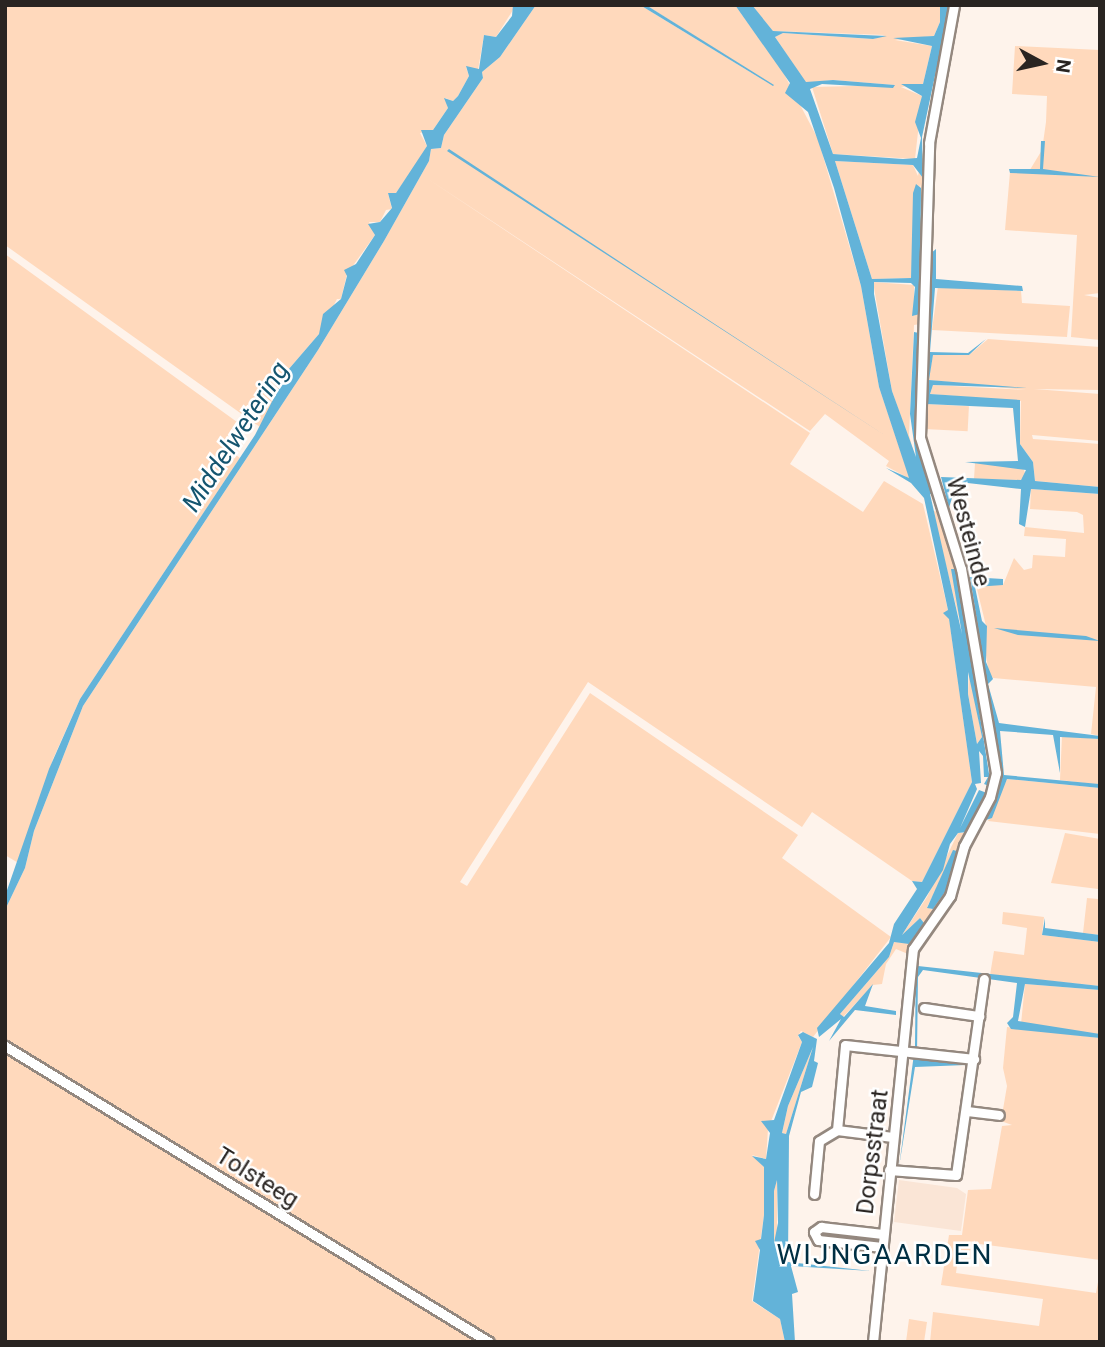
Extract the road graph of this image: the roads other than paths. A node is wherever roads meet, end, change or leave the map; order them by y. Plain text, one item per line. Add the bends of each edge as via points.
1 (954, 5) edge
2 (984, 979) dead end
3 (924, 1008) dead end
4 (979, 1016) junction
5 (5, 1046) edge
6 (912, 1051) junction
7 (974, 1059) junction
8 (967, 1111) junction
9 (999, 1115) dead end
10 (837, 1130) junction
11 (893, 1137) junction
12 (889, 1170) junction
13 (814, 1194) dead end
14 (883, 1234) junction
15 (882, 1247) junction
16 (489, 1342) edge
17 (873, 1342) edge

1 - 6 street, Westeinde via 929,143 920,437 961,569 996,773 990,797 964,846 950,896 913,950
2 - 4 street
3 - 4 street
4 - 7 street
5 - 16 street, Tolsteeg
6 - 7 street
6 - 10 street via 845,1045
6 - 11 street, Dorpsstraat
7 - 8 street
8 - 9 street
8 - 12 street via 956,1175
10 - 11 street
10 - 13 street via 819,1141
11 - 12 street, Dorpsstraat
12 - 14 street, Dorpsstraat
14 - 15 street, Dorpsstraat
14 - 15 street via 821,1227 814,1233 818,1240
15 - 17 street, Dorpsstraat

